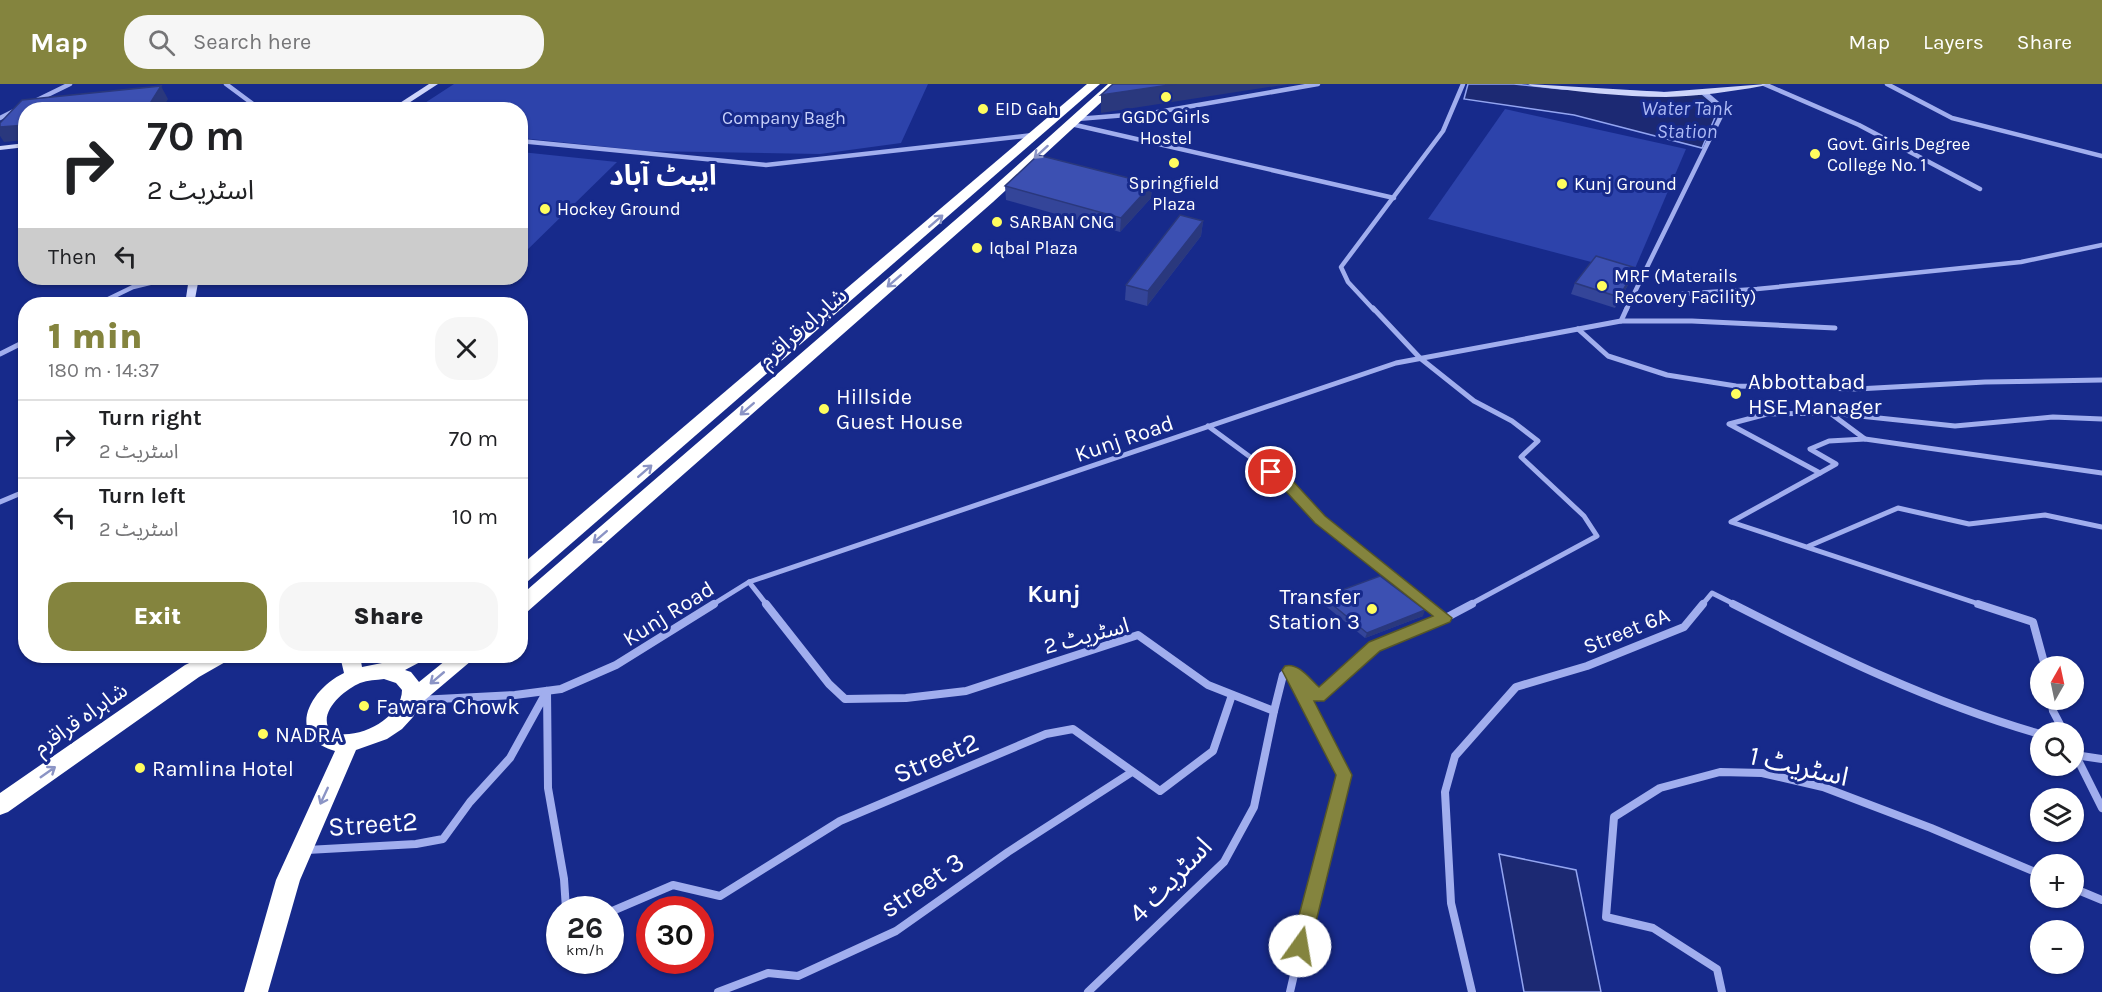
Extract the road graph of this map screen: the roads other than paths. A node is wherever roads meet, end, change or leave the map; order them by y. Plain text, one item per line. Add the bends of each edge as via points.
1 (70, 84) edge
2 (226, 84) edge
3 (434, 84) edge
4 (1094, 84) edge
5 (1115, 84) edge
6 (1318, 84) edge
7 (1463, 84) edge
8 (1532, 84) edge
9 (1763, 84) edge
10 (1887, 84) edge
11 (1705, 93) junction
12 (33, 102) edge
13 (250, 102) edge
14 (405, 102) edge
15 (18, 109) edge
16 (0, 118) edge
17 (1074, 122) junction
18 (1037, 135) junction
19 (528, 142) edge
20 (18, 146) edge
21 (0, 148) edge
22 (18, 154) edge
23 (0, 156) edge
24 (2102, 156) edge
25 (1980, 189) dead end
26 (1394, 198) junction
27 (2102, 245) edge
28 (141, 285) edge
29 (112, 297) edge
30 (1633, 297) junction
31 (1621, 321) junction
32 (1835, 328) dead end
33 (1578, 329) junction
34 (18, 345) edge
35 (0, 354) edge
36 (1420, 358) junction
37 (2102, 380) edge
38 (1830, 413) junction
39 (2102, 419) edge
40 (1208, 426) junction
41 (1865, 439) junction
42 (1821, 473) junction
43 (2102, 473) edge
44 (18, 494) edge
45 (0, 502) edge
46 (2102, 526) edge
47 (1808, 546) junction
48 (528, 570) edge
49 (748, 582) junction
50 (528, 600) edge
51 (1444, 618) junction
52 (2042, 656) edge
53 (207, 663) edge
54 (352, 663) edge
55 (401, 663) edge
56 (456, 663) edge
57 (1290, 670) junction
58 (385, 671) junction
59 (355, 677) junction
60 (547, 691) junction
61 (1232, 695) junction
62 (411, 700) junction
63 (1274, 711) junction
64 (2030, 732) edge
65 (349, 743) junction
66 (2084, 754) edge
67 (2102, 759) edge
68 (1132, 772) junction
69 (2084, 772) edge
70 (0, 805) edge
71 (2102, 808) edge
72 (301, 850) junction
73 (2030, 870) edge
74 (2084, 893) edge
75 (565, 896) edge
76 (2102, 900) edge
77 (624, 906) edge
78 (256, 992) edge
79 (718, 992) edge
80 (1088, 992) edge
81 (1290, 992) edge
82 (1472, 992) edge
83 (1722, 992) edge

1 - 12 street
2 - 13 street
3 - 14 main road
4 - 18 highway, شاہراہ قراقرم
5 - 17 highway, شاہراہ قراقرم
6 - 17 street
7 - 26 street via 1443,131
8 - 11 main road via 1635,93
9 - 11 main road
9 - 25 street via 1859,125
10 - 24 street via 1952,118
11 - 30 street via 1718,104 1721,116
15 - 16 street
17 - 26 street
17 -> 50 highway, شاہراہ قراقرم
18 - 19 street via 766,165
48 -> 18 highway, شاہراہ قراقرم
20 - 21 main road
22 - 23 main road
26 - 36 street via 1341,267 1348,282
27 - 30 street via 2021,262 1757,289
28 - 29 street
30 - 31 street
31 - 32 street, Kunj Road
31 - 33 street, Kunj Road
33 - 36 street, Kunj Road
33 - 37 street via 1608,356 1667,375 1736,386 1857,389
34 - 35 street
36 - 40 street, Kunj Road
36 - 51 street via 1474,401 1512,421 1538,441 1521,457 1584,516 1597,536
38 - 39 street via 1955,426 2053,417
38 - 41 street
38 - 42 street via 1767,414 1729,424
40 - 49 street, Kunj Road
40 - 51 street via 1287,484 1320,520
41 - 42 street via 1828,441 1810,449 1836,464
41 - 43 street
42 - 47 street via 1731,522
44 - 45 street
46 - 47 street via 2045,515 1970,524 1898,508
47 - 52 street via 2033,622
49 - 60 street, Kunj Road via 616,664 561,689
49 - 61 street, اسٹریٹ 2 via 845,699 906,698 966,691 1138,635 1208,685
51 - 57 street via 1374,646 1318,697
70 -> 53 highway, شاہراہ قراقرم
54 - 59 highway
55 - 58 highway
56 -> 62 highway
57 - 63 street via 1283,675
57 - 81 street via 1344,775
58 - 59 highway
58 - 62 highway via 407,680 412,689
59 - 65 highway via 328,694 315,718 322,737
60 - 62 street, Kunj Road
60 - 72 street, Street2 via 510,758 443,839
60 - 75 street via 548,788
61 - 63 street, اسٹریٹ 2
61 - 68 street, Street2 via 1213,751 1160,791
62 - 65 highway via 400,718 381,734
63 - 80 street, اسٹریٹ 4 via 1254,807 1224,862
64 - 82 street, Street 6A via 1999,724 1880,676 1712,593 1684,627 1587,666 1516,687 1455,756 1445,792 1451,903
65 -> 72 highway
66 - 67 street
68 - 77 street, Street2 via 1073,729 1046,734 840,821 720,896 673,885
68 - 79 street, street 3 via 1008,852 897,931 798,976 768,973
69 - 71 street
72 - 78 highway via 288,879
73 - 83 street, اسٹریٹ 1 via 1823,788 1762,773 1720,772 1660,788 1614,817 1605,916 1653,928 1718,969
74 - 76 street

